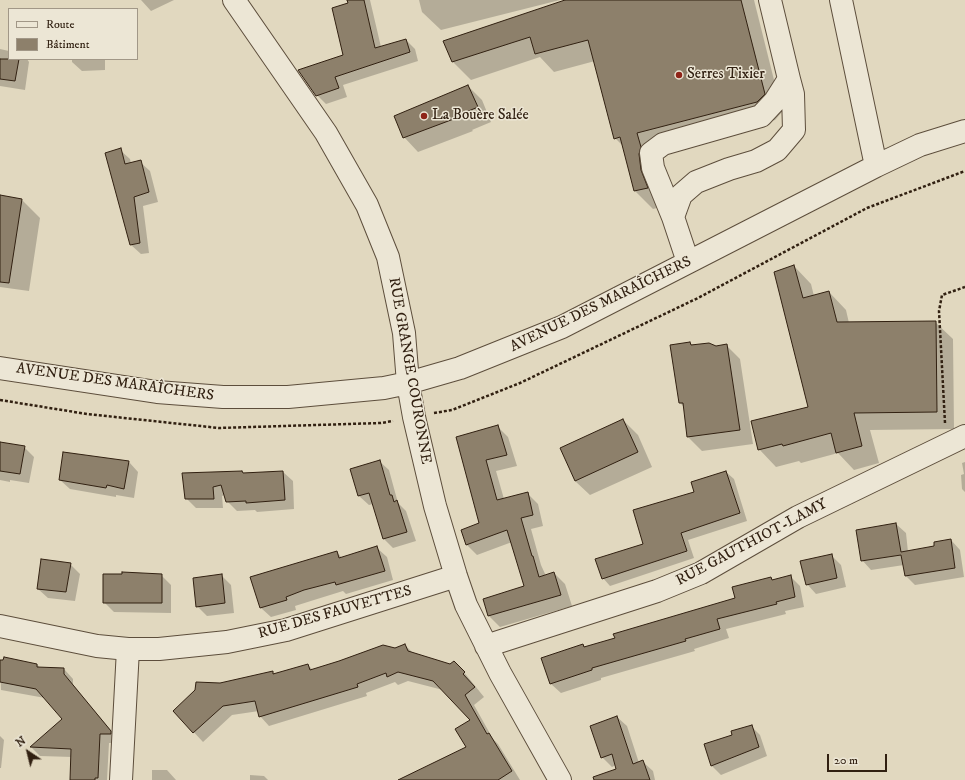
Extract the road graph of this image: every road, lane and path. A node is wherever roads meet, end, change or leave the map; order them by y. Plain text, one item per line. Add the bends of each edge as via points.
1 (234, 0) edge
2 (770, 0) edge
3 (841, 0) edge
4 (789, 79) junction
5 (965, 131) edge
6 (876, 166) junction
7 (673, 217) junction
8 (688, 262) junction
9 (965, 287) edge
10 (0, 368) edge
11 (408, 383) junction
12 (956, 441) edge
13 (456, 576) junction
14 (0, 626) edge
15 (486, 646) junction
16 (128, 649) junction
17 (555, 778) edge
18 (121, 780) edge

1 - 11 street, RUE GRANGE COURONNE via 326,133 367,205 390,265 404,334
2 - 4 street
3 - 6 street
4 - 7 street via 793,94 794,130 777,150 756,161 696,182 681,195
4 - 7 street via 775,101 761,116 663,144 651,153 653,168
5 - 6 street, AVENUE DES MARAÎCHERS via 920,145
6 - 8 street, AVENUE DES MARAÎCHERS
7 - 8 street
8 - 11 street, AVENUE DES MARAÎCHERS via 562,327 460,368
9 - 12 path via 942,295 939,312
10 - 11 street, AVENUE DES MARAÎCHERS via 157,392 223,397 288,397 384,388
11 - 13 street, RUE GRANGE COURONNE via 435,506
12 - 15 street, RUE GAUTHIOT-LAMY via 798,518 701,573 649,594
13 - 15 street, RUE GRANGE COURONNE via 466,606
13 - 16 street, RUE DES FAUVETTES via 286,630 227,642
14 - 16 street, RUE DES FAUVETTES
15 - 17 street, RUE GRANGE COURONNE
16 - 18 street

